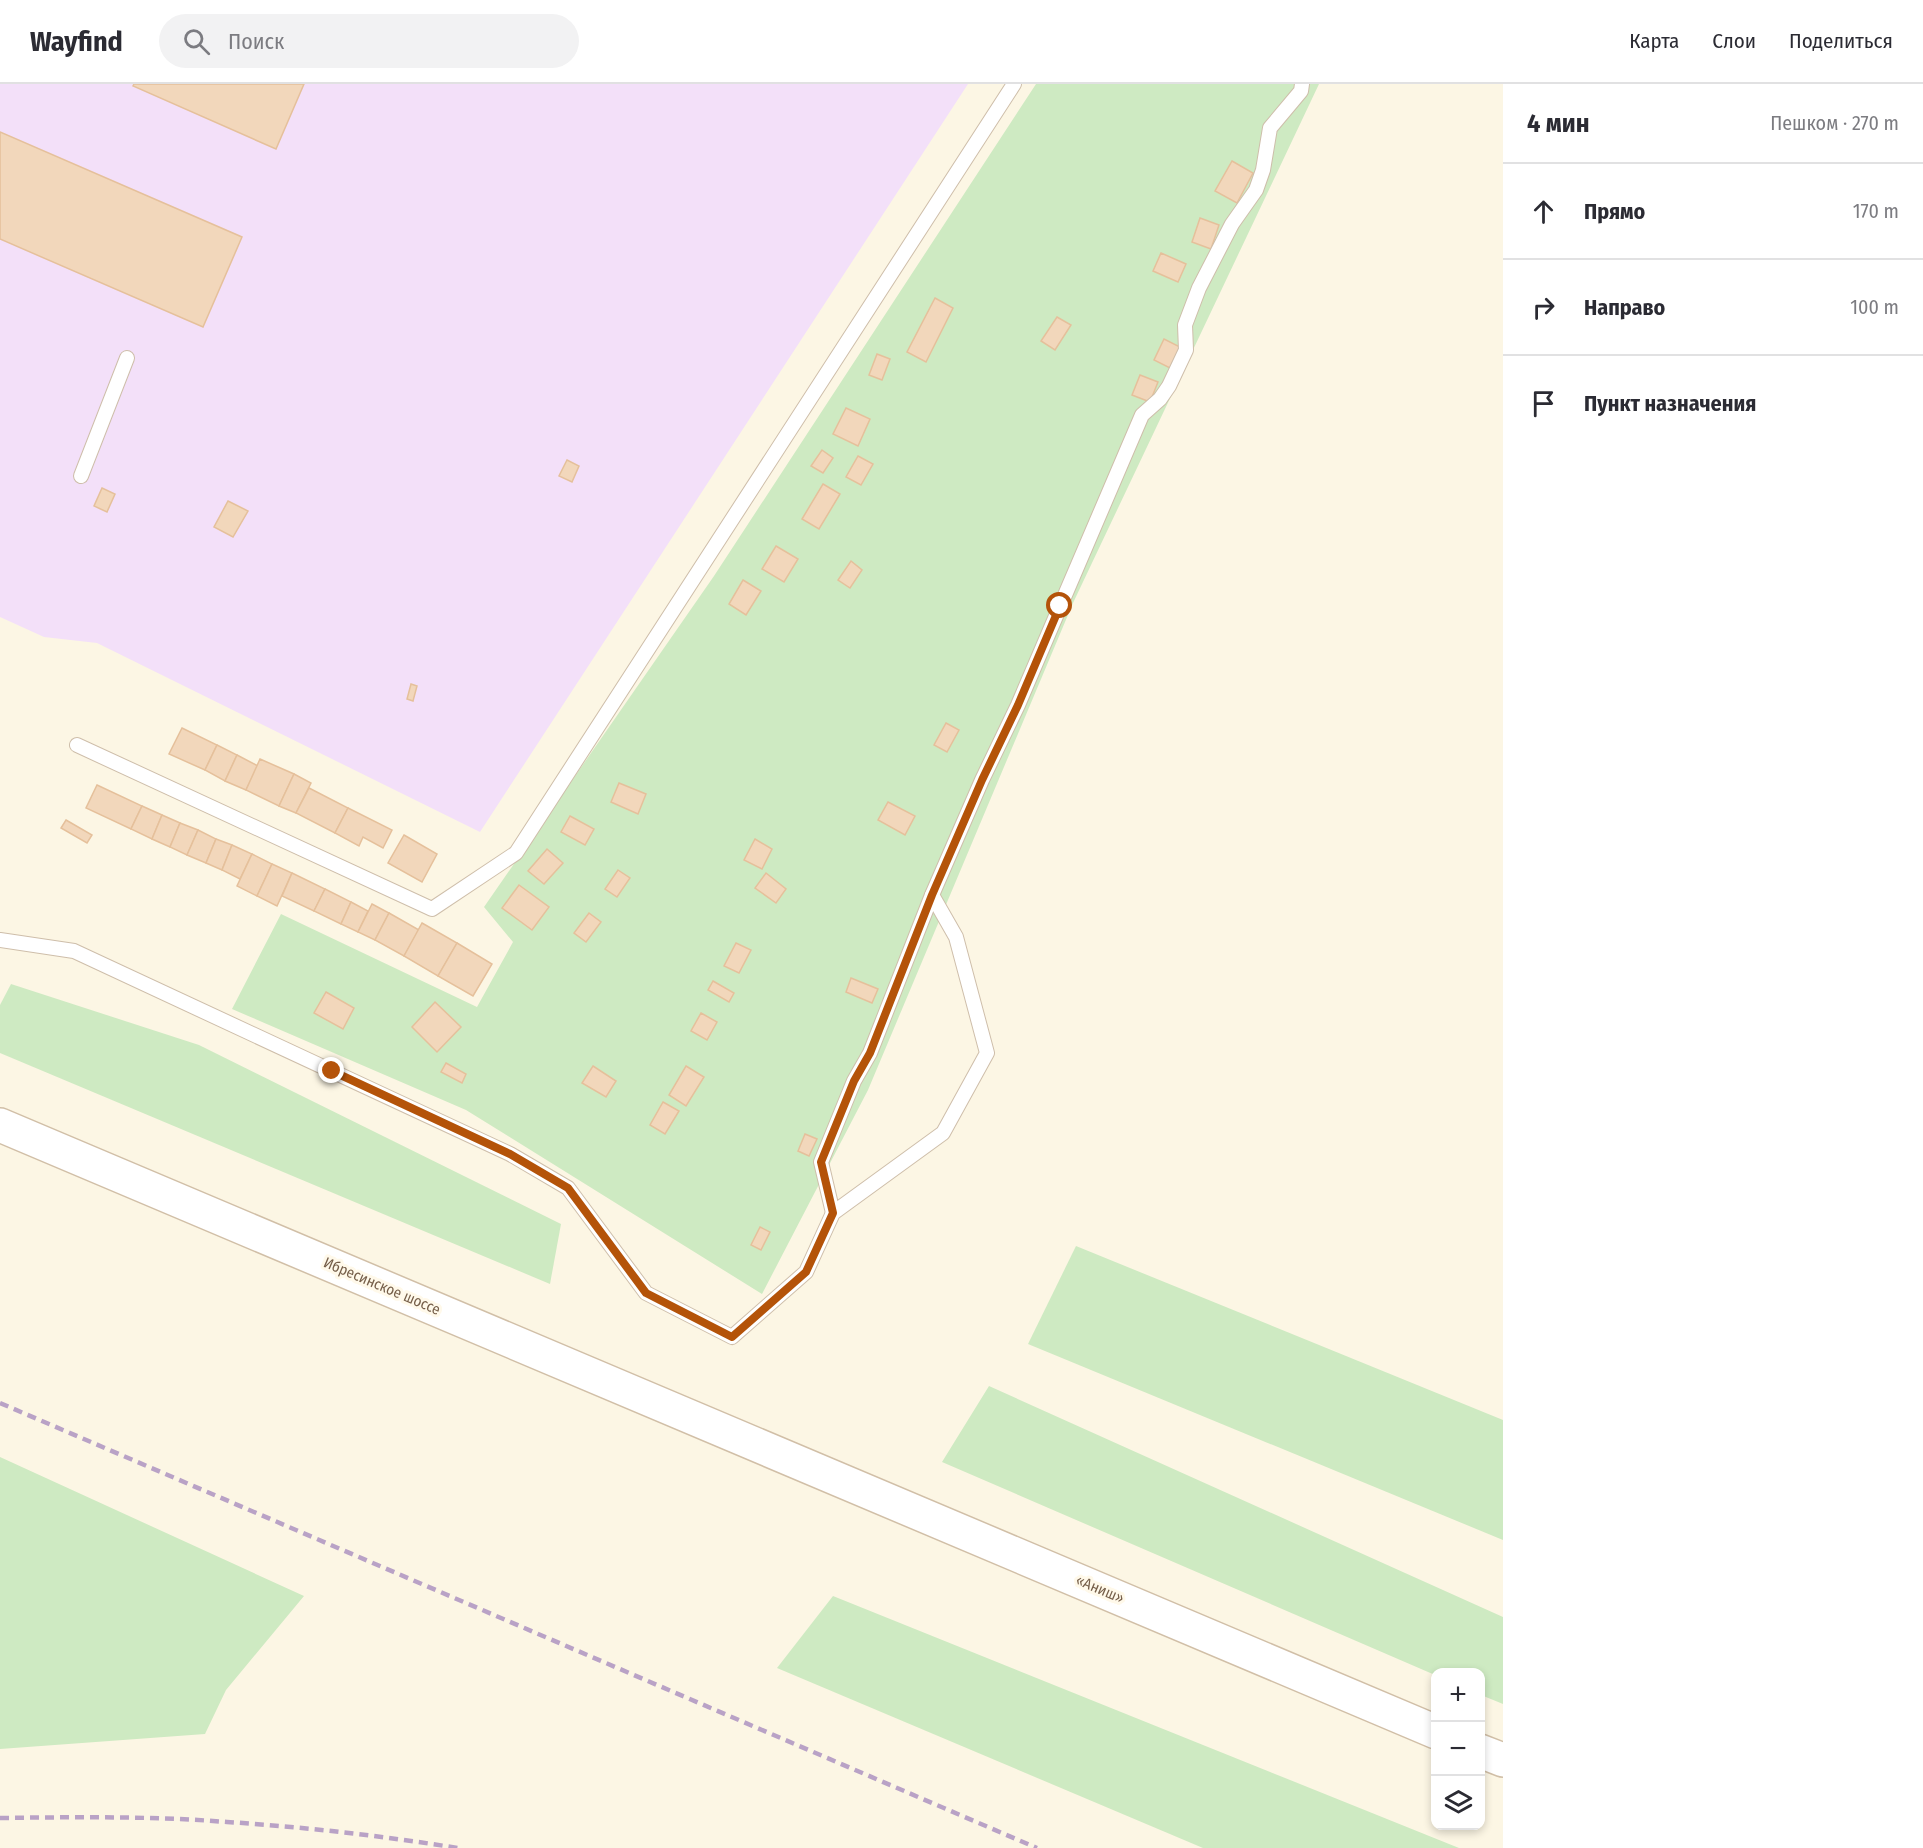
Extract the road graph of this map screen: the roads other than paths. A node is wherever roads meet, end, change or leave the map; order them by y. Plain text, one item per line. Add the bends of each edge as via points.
1 (1014, 84) edge
2 (1302, 84) edge
3 (127, 358) dead end
4 (81, 476) dead end
5 (77, 745) dead end
6 (932, 895) junction
7 (0, 940) edge
8 (0, 1125) edge
9 (833, 1213) junction
10 (764, 1447) joint
11 (1431, 1730) edge
12 (1485, 1753) edge
13 (1503, 1760) edge

1 - 5 lane via 516,853 432,909
2 - 6 lane via 1301,91 1270,128 1256,190 1232,224 1185,325 1186,350 1169,386 1142,415
3 - 4 lane
6 - 9 lane via 870,1053 854,1081 821,1162
6 - 9 lane via 956,937 987,1053 943,1133
7 - 9 lane via 74,951 510,1154 568,1188 646,1293 732,1337 806,1272
8 - 10 main road, Ибресинское шоссе
10 - 11 main road, «Аниш»
12 - 13 main road

